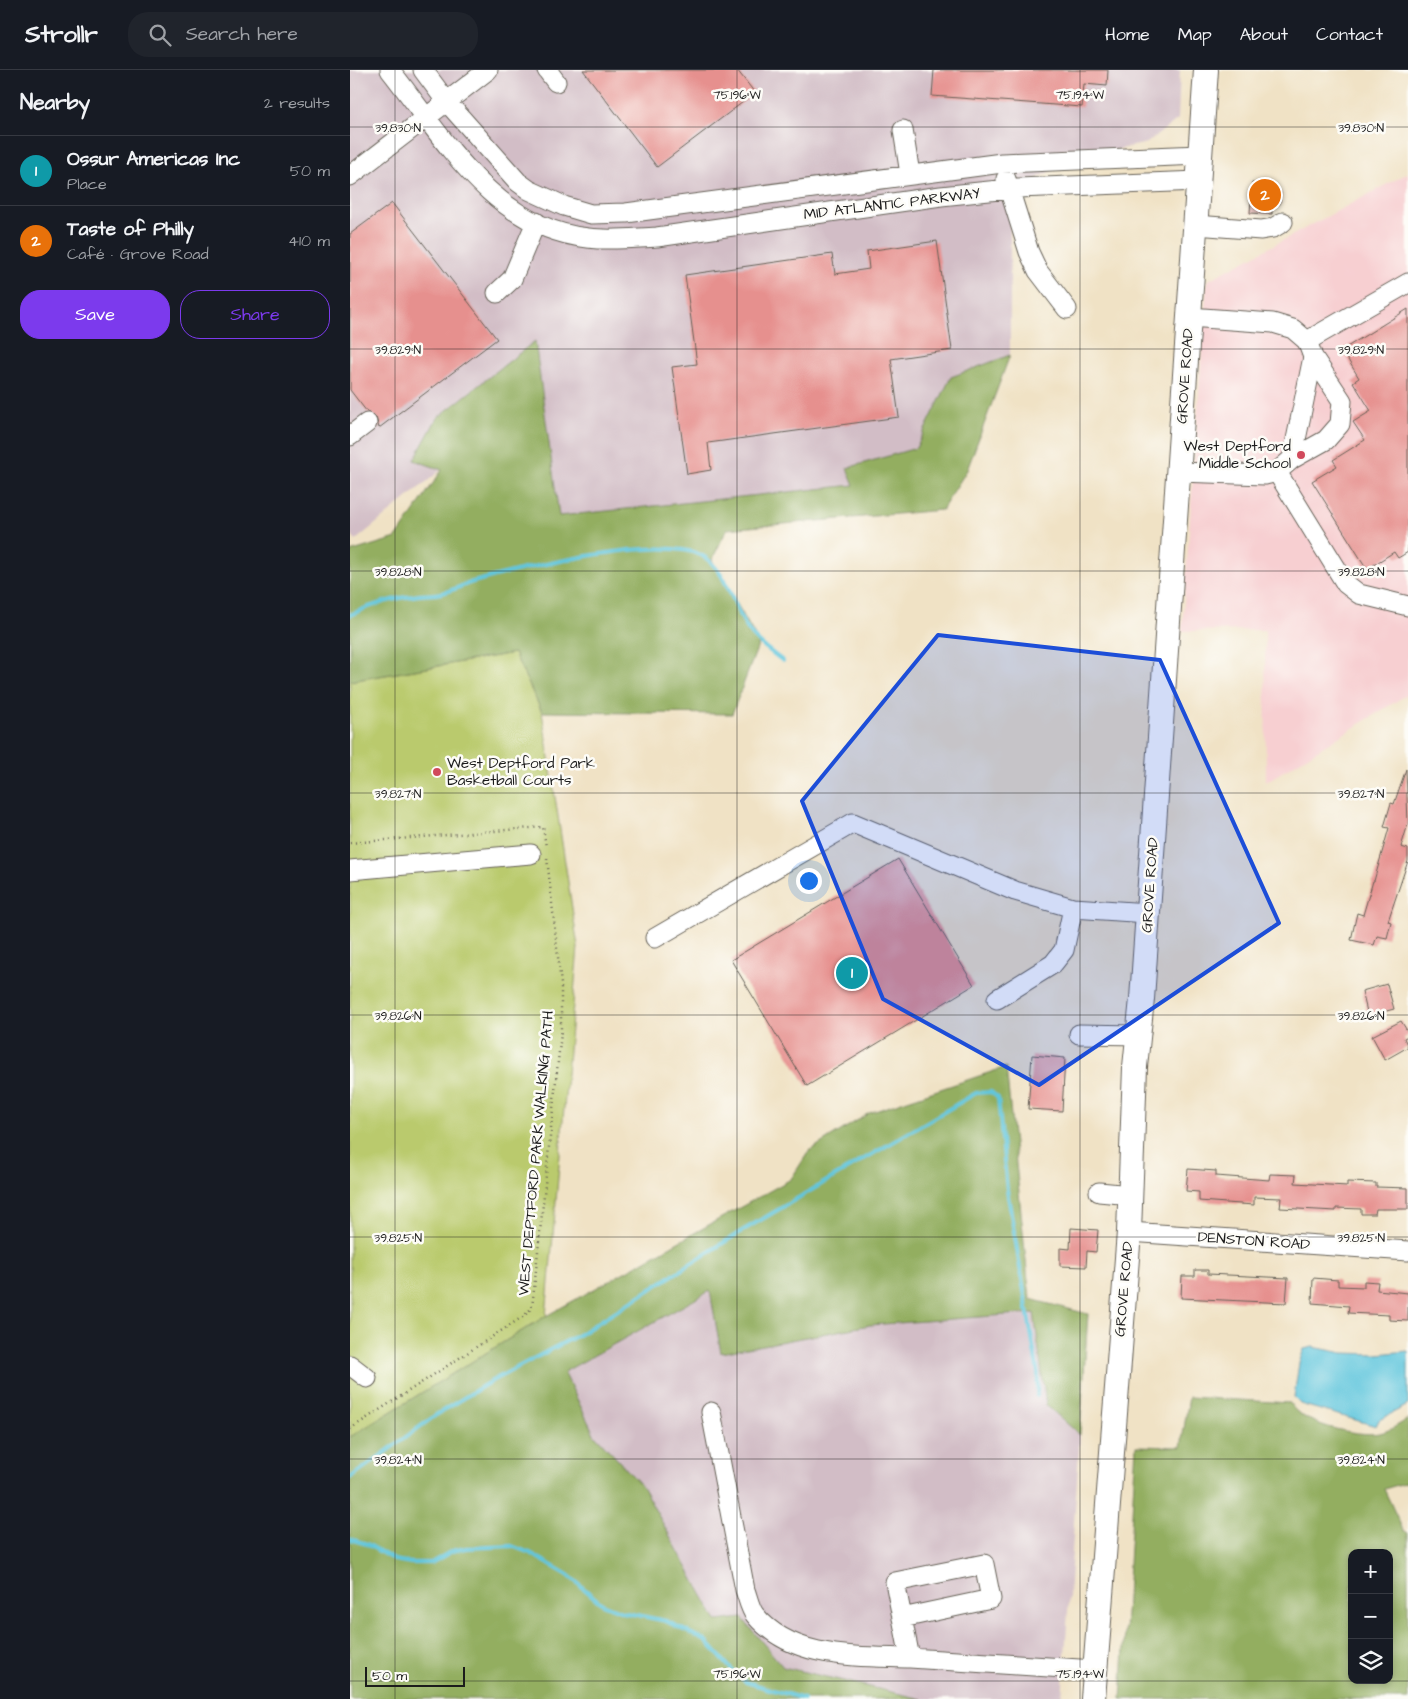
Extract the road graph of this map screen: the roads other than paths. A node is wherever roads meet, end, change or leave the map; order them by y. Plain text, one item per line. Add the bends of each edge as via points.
1 (390, 70) edge
2 (424, 70) edge
3 (488, 70) edge
4 (1206, 70) edge
5 (446, 101) junction
6 (427, 117) junction
7 (903, 130) dead end
8 (1200, 155) junction
9 (1002, 163) junction
10 (910, 174) junction
11 (350, 176) edge
12 (1199, 181) junction
13 (1008, 189) junction
14 (591, 214) junction
15 (536, 222) junction
16 (1283, 222) dead end
17 (1196, 225) junction
18 (587, 238) junction
19 (1408, 283) edge
20 (497, 293) dead end
21 (1067, 309) dead end
22 (1189, 317) junction
23 (1310, 349) junction
24 (367, 423) dead end
25 (350, 436) edge
26 (1292, 459) junction
27 (1179, 472) junction
28 (1277, 472) junction
29 (1408, 606) edge
30 (531, 854) dead end
31 (350, 870) edge
32 (1073, 908) junction
33 (1148, 913) junction
34 (655, 938) dead end
35 (997, 999) dead end
36 (1079, 1034) dead end
37 (1138, 1035) junction
38 (1099, 1192) dead end
39 (1131, 1195) junction
40 (1129, 1232) junction
41 (1408, 1251) edge
42 (350, 1365) edge
43 (367, 1378) dead end
44 (711, 1412) dead end
45 (902, 1618) junction
46 (910, 1658) junction
47 (1095, 1670) junction
48 (1093, 1699) edge

1 - 6 street, MID ATLANTIC PARKWAY
2 - 5 street, MID ATLANTIC PARKWAY
3 - 5 street
4 - 8 main road, GROVE ROAD
5 - 6 street
5 - 14 street, MID ATLANTIC PARKWAY via 518,182 564,206
6 - 11 street
6 - 15 street, MID ATLANTIC PARKWAY via 490,194
7 - 10 street
8 - 9 street, MID ATLANTIC PARKWAY
8 - 12 main road, GROVE ROAD
9 - 10 street, MID ATLANTIC PARKWAY
9 - 13 street
10 - 14 street, MID ATLANTIC PARKWAY via 656,210
12 - 13 street, MID ATLANTIC PARKWAY
12 - 17 main road, GROVE ROAD
13 - 18 street, MID ATLANTIC PARKWAY via 657,237
13 - 21 street via 1038,271
14 - 18 street
15 - 18 street, MID ATLANTIC PARKWAY
15 - 20 street via 512,279
16 - 17 street via 1261,230
17 - 22 main road, GROVE ROAD
19 - 23 street
22 - 23 street via 1273,323 1293,329
22 - 27 main road, GROVE ROAD
23 - 26 street
23 - 26 street via 1342,401 1340,424 1326,440
24 - 25 street
26 - 28 street
27 - 28 street via 1265,475
27 - 33 main road, GROVE ROAD
28 - 29 street via 1346,584 1359,594
30 - 31 street
32 - 33 street
32 - 34 street via 1015,891 853,823
32 - 35 street via 1064,950 1053,964
33 - 37 main road, GROVE ROAD
36 - 37 street
37 - 39 main road, GROVE ROAD
38 - 39 street
39 - 40 main road, GROVE ROAD
40 - 41 street, DENSTON ROAD
40 - 47 main road, GROVE ROAD
42 - 43 street
44 - 46 street via 745,1590 754,1614 770,1630 808,1650
45 - 45 street via 895,1582 984,1564 991,1599
45 - 46 street
46 - 47 street
47 - 48 main road, GROVE ROAD

